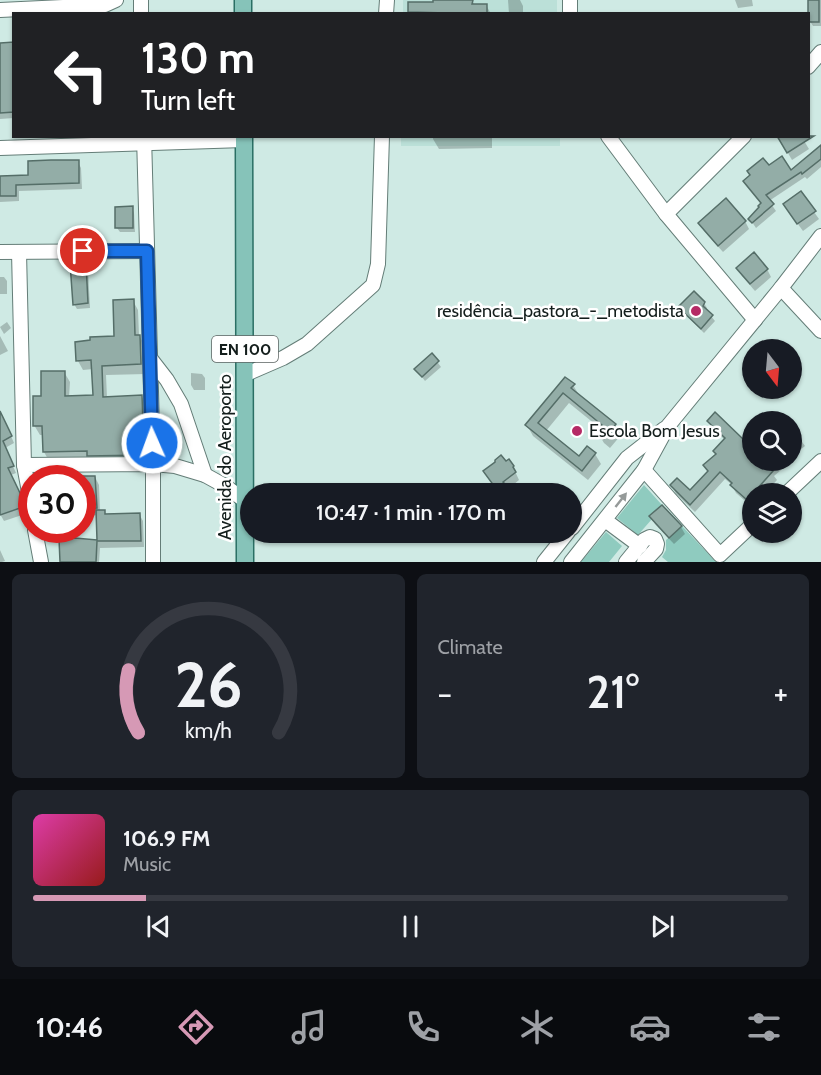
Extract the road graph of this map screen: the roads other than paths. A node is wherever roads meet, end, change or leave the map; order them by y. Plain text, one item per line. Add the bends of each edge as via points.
1 (116, 0) edge
2 (0, 10) edge
3 (821, 52) edge
4 (810, 66) edge
5 (244, 138) edge
6 (382, 138) edge
7 (609, 138) edge
8 (742, 138) edge
9 (144, 140) edge
10 (0, 148) edge
11 (666, 214) junction
12 (821, 236) edge
13 (147, 251) junction
14 (0, 252) edge
15 (19, 252) junction
16 (781, 288) junction
17 (755, 320) junction
18 (821, 331) edge
19 (150, 358) junction
20 (244, 375) junction
21 (668, 426) junction
22 (821, 461) edge
23 (153, 464) junction
24 (24, 465) joint
25 (644, 471) junction
26 (205, 475) junction
27 (244, 483) edge
28 (798, 483) edge
29 (240, 497) edge
30 (582, 515) edge
31 (605, 520) junction
32 (742, 536) edge
33 (37, 543) edge
34 (246, 543) edge
35 (559, 543) edge
36 (639, 546) junction
37 (723, 558) edge
38 (246, 560) edge
39 (41, 562) edge
40 (153, 562) edge
41 (544, 562) edge
42 (571, 562) edge
43 (626, 562) edge
44 (644, 562) edge

1 - 2 street via 105,5
3 - 4 street
5 - 9 street
5 - 20 main road, Avenida do Aeroporto / EN 100
6 - 20 street via 378,264 373,285 307,344
7 - 11 street
8 - 11 street
9 - 10 street
9 - 13 street
11 - 17 street
12 - 16 street
13 - 15 street
13 - 19 street
14 - 15 street
15 - 24 street
16 - 17 street
16 - 18 street
17 - 21 street
19 - 23 street
19 - 26 street via 181,404
20 - 27 main road, Avenida do Aeroporto / EN 100
21 - 25 street
21 - 30 street via 627,458
22 - 28 street
23 - 24 street
23 - 26 street
23 - 40 street
31 -> 25 street
25 - 37 street
26 - 29 street
31 - 36 street
31 - 42 street
32 - 37 street
33 - 39 street
34 - 38 main road, Avenida do Aeroporto / EN 100
35 - 41 street
36 - 43 street
36 - 44 street via 650,537 657,544

